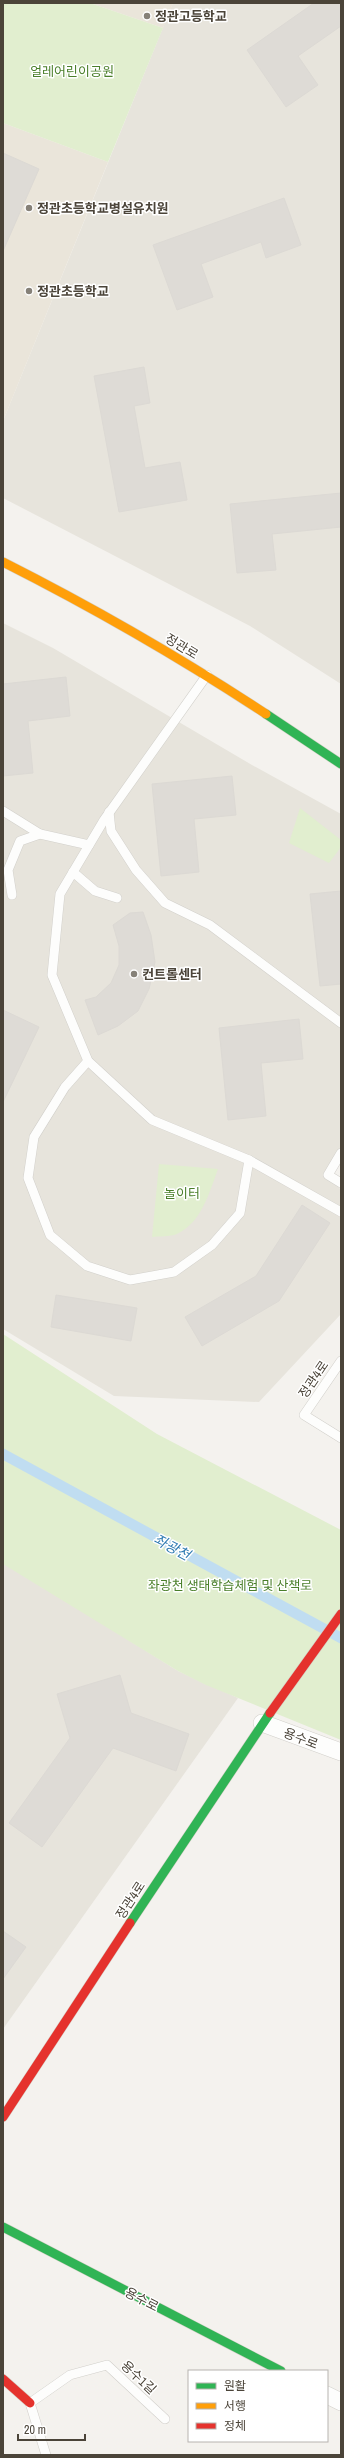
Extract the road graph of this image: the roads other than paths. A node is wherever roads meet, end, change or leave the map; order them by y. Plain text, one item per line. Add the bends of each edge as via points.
1 (3, 562) edge
2 (207, 675) junction
3 (341, 764) edge
4 (3, 811) edge
5 (109, 812) junction
6 (40, 834) junction
7 (89, 844) junction
8 (73, 872) junction
9 (12, 895) dead end
10 (117, 898) dead end
11 (341, 1023) edge
12 (88, 1061) junction
13 (341, 1153) edge
14 (249, 1160) junction
15 (341, 1183) edge
16 (341, 1212) edge
17 (341, 1361) edge
18 (341, 1438) edge
19 (341, 1614) edge
20 (262, 1723) junction
21 (341, 1752) edge
22 (3, 2117) edge
23 (3, 2227) edge
24 (279, 2370) edge
25 (3, 2379) edge
26 (328, 2396) edge
27 (341, 2402) edge
28 (30, 2403) junction
29 (165, 2418) dead end
30 (46, 2455) edge

1 - 2 street, 정관로 via 80,601
2 - 3 street, 정관로
2 - 5 lane
4 - 6 lane
5 - 7 lane
5 - 11 lane via 111,831 136,870 165,903 210,925
6 - 7 lane
6 - 9 lane via 20,841 8,870
7 - 8 lane
8 - 10 lane via 95,891
8 - 12 lane via 60,894 52,975
12 - 14 lane via 152,1120
12 - 14 lane via 64,1087 34,1137 28,1178 50,1235 87,1266 130,1280 174,1272 212,1245 240,1213
13 - 15 lane via 328,1175
14 - 16 lane
17 - 18 lane, 정관4로 via 304,1415
19 - 20 street, 정관4로
20 - 21 street, 용수로
20 - 22 street, 정관4로
23 - 24 street, 용수로
25 - 28 street
26 - 27 street
28 - 29 lane, 용수1길 via 70,2374 107,2365
28 - 30 lane

